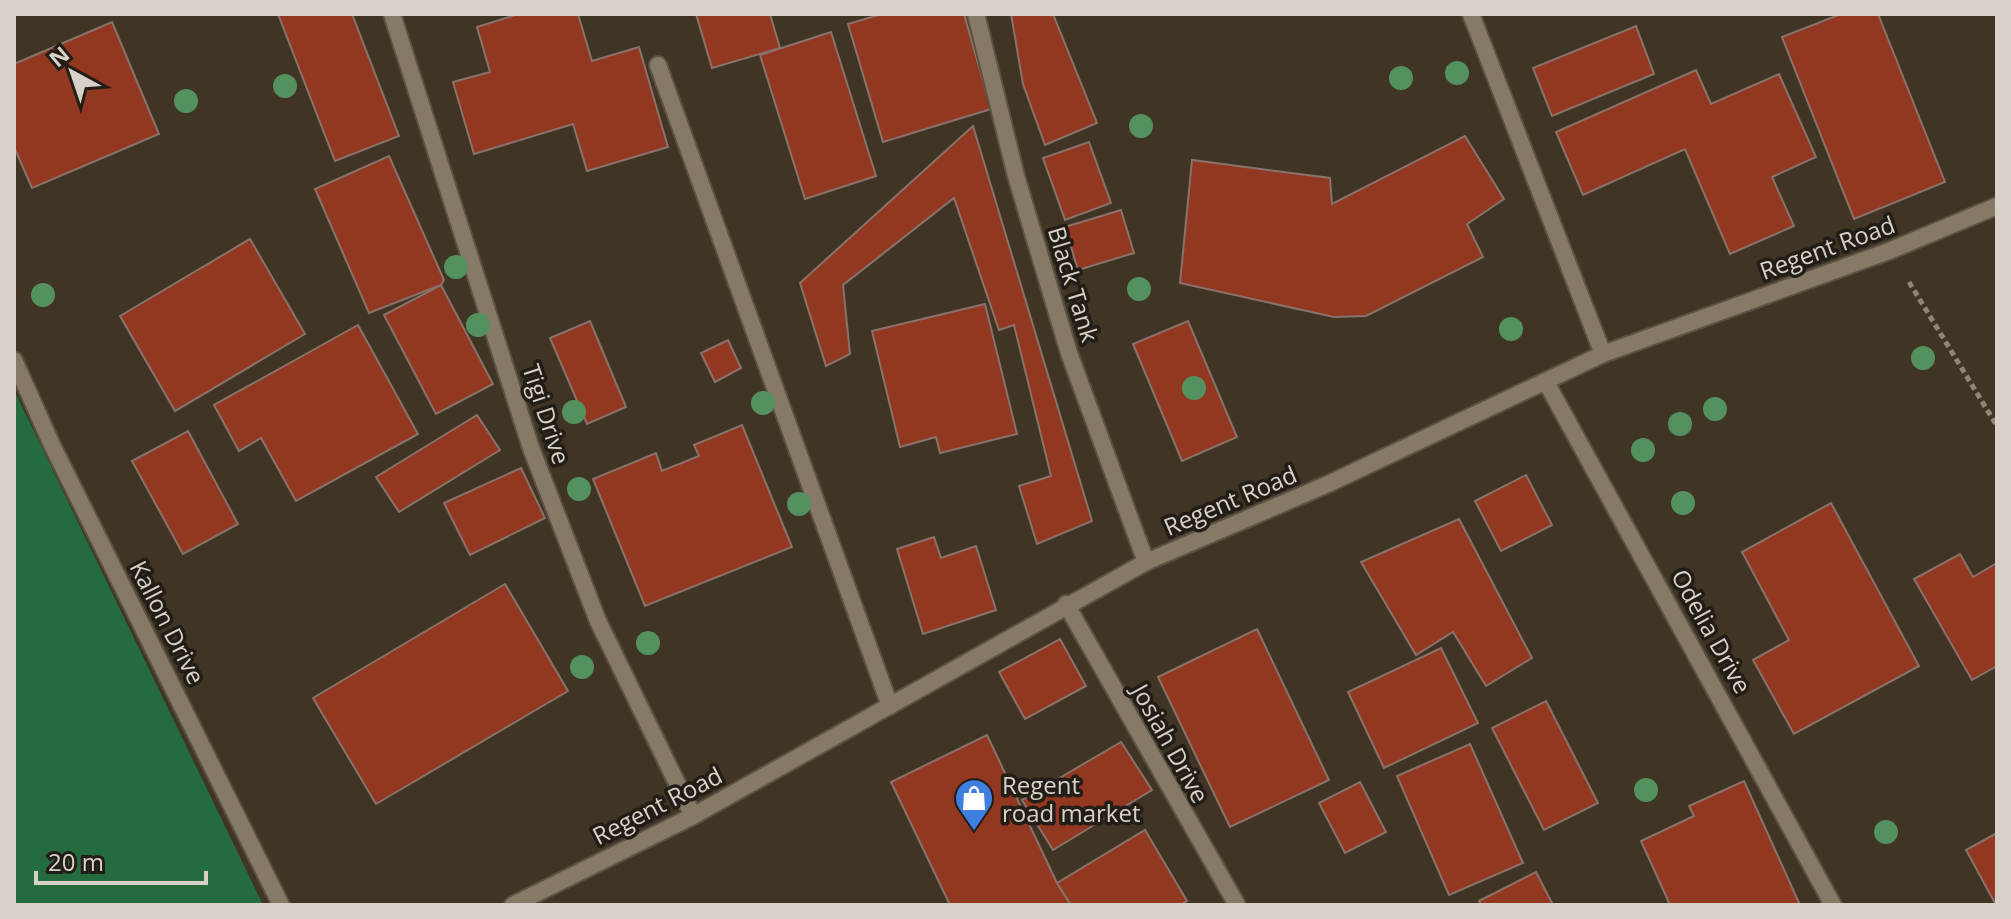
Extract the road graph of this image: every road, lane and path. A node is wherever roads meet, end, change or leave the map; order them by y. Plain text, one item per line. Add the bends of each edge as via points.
1 (392, 14) edge
2 (976, 14) edge
3 (1471, 14) edge
4 (658, 65) dead end
5 (1997, 206) edge
6 (1889, 251) junction
7 (1603, 354) junction
8 (14, 360) edge
9 (1546, 382) junction
10 (1997, 426) edge
11 (1146, 562) junction
12 (1066, 604) junction
13 (890, 706) junction
14 (693, 816) junction
15 (281, 905) edge
16 (513, 905) edge
17 (1237, 905) edge
18 (1833, 905) edge

1 - 14 street, Tigi Drive via 531,448 598,621
2 - 11 street, Black Tank via 1016,176 1069,353
3 - 7 street
4 - 13 street
5 - 6 street, Regent Road
6 - 7 street, Regent Road
6 - 10 path
7 - 9 street, Regent Road
8 - 15 street, Kallon Drive
9 - 11 street, Regent Road
9 - 18 street, Odelia Drive
11 - 12 street, Regent Road
12 - 13 street, Regent Road
12 - 17 street, Josiah Drive
13 - 14 street, Regent Road
14 - 16 street, Regent Road

